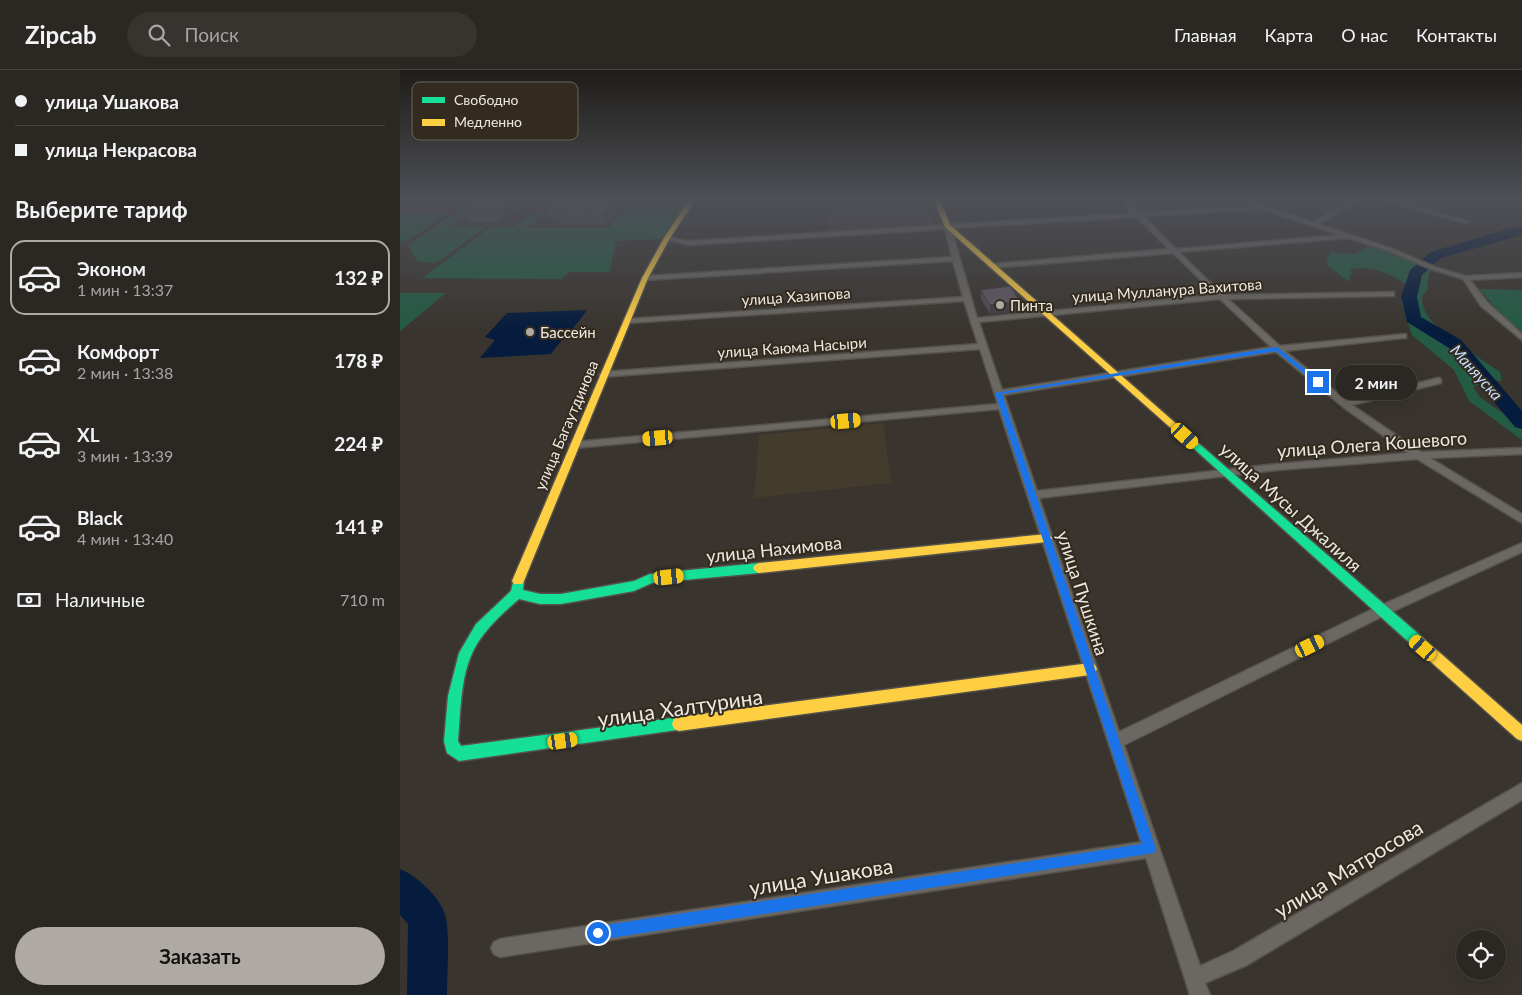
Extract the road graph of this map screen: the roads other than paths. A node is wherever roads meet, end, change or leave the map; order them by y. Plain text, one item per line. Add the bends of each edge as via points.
1 (663, 243) edge
2 (951, 243) edge
3 (966, 243) edge
4 (1168, 243) edge
5 (1273, 243) edge
6 (1372, 243) edge
7 (1177, 252) junction
8 (954, 260) junction
9 (991, 266) junction
10 (1522, 275) edge
11 (645, 278) junction
12 (1465, 278) junction
13 (1392, 294) dead end
14 (1223, 297) junction
15 (967, 299) junction
16 (1046, 313) junction
17 (627, 320) junction
18 (975, 320) junction
19 (1403, 336) dead end
20 (1522, 338) edge
21 (983, 346) junction
22 (1277, 349) junction
23 (1116, 374) junction
24 (603, 375) junction
25 (1438, 380) dead end
26 (998, 393) junction
27 (1345, 404) junction
28 (1003, 406) junction
29 (574, 445) junction
30 (1522, 451) edge
31 (1418, 455) junction
32 (1226, 473) junction
33 (1033, 495) junction
34 (1522, 519) edge
35 (1047, 538) junction
36 (1522, 547) edge
37 (516, 589) junction
38 (1381, 611) junction
39 (1090, 670) junction
40 (1522, 734) edge
41 (1114, 742) junction
42 (1522, 791) edge
43 (1150, 849) junction
44 (500, 948) dead end
45 (1194, 978) junction
46 (1200, 995) edge

1 - 11 street, улица Багаутдинова
2 - 8 street, улица Пушкина
3 - 9 street, улица Мусы Джалиля
4 - 7 street
5 - 7 street
6 - 12 street
7 - 9 street
7 - 14 street
8 - 11 street
8 - 15 street, улица Пушкина
9 - 16 street, улица Мусы Джалиля
10 - 12 street
11 - 17 street, улица Багаутдинова
12 - 20 street via 1484,304
13 - 14 street, улица Мулланура Вахитова
14 - 16 street, улица Мулланура Вахитова
14 - 22 street
15 - 17 street, улица Хазипова
15 - 18 street, улица Пушкина
16 - 18 street, улица Мулланура Вахитова
16 - 23 street, улица Мусы Джалиля
17 - 24 street, улица Багаутдинова
18 - 21 street, улица Пушкина
19 - 22 street
21 - 24 street, улица Каюма Насыри
21 - 26 street, улица Пушкина
22 - 23 street
22 - 27 street
23 - 26 street
23 - 32 street, улица Мусы Джалиля
24 - 29 street, улица Багаутдинова
25 - 27 street
26 - 28 street, улица Пушкина
27 - 31 street
28 - 29 street
28 - 33 street, улица Пушкина
29 - 37 street, улица Багаутдинова
30 - 31 street, улица Олега Кошевого
31 - 32 street, улица Олега Кошевого
31 - 34 street
32 - 33 street, улица Олега Кошевого
32 - 38 street, улица Мусы Джалиля
33 - 35 street, улица Пушкина
35 - 37 street, улица Нахимова via 650,579 640,586 565,600 532,599
35 - 39 street, улица Пушкина
36 - 38 street
37 - 39 street, улица Халтурина via 480,629 459,672 451,741 452,748 459,754
38 - 40 street, улица Мусы Джалиля
38 - 41 street
39 - 41 street, улица Пушкина
41 - 43 street, улица Пушкина
42 - 45 street, улица Матросова via 1240,958
43 - 44 street, улица Ушакова
43 - 45 street, улица Пушкина
45 - 46 street, улица Пушкина

